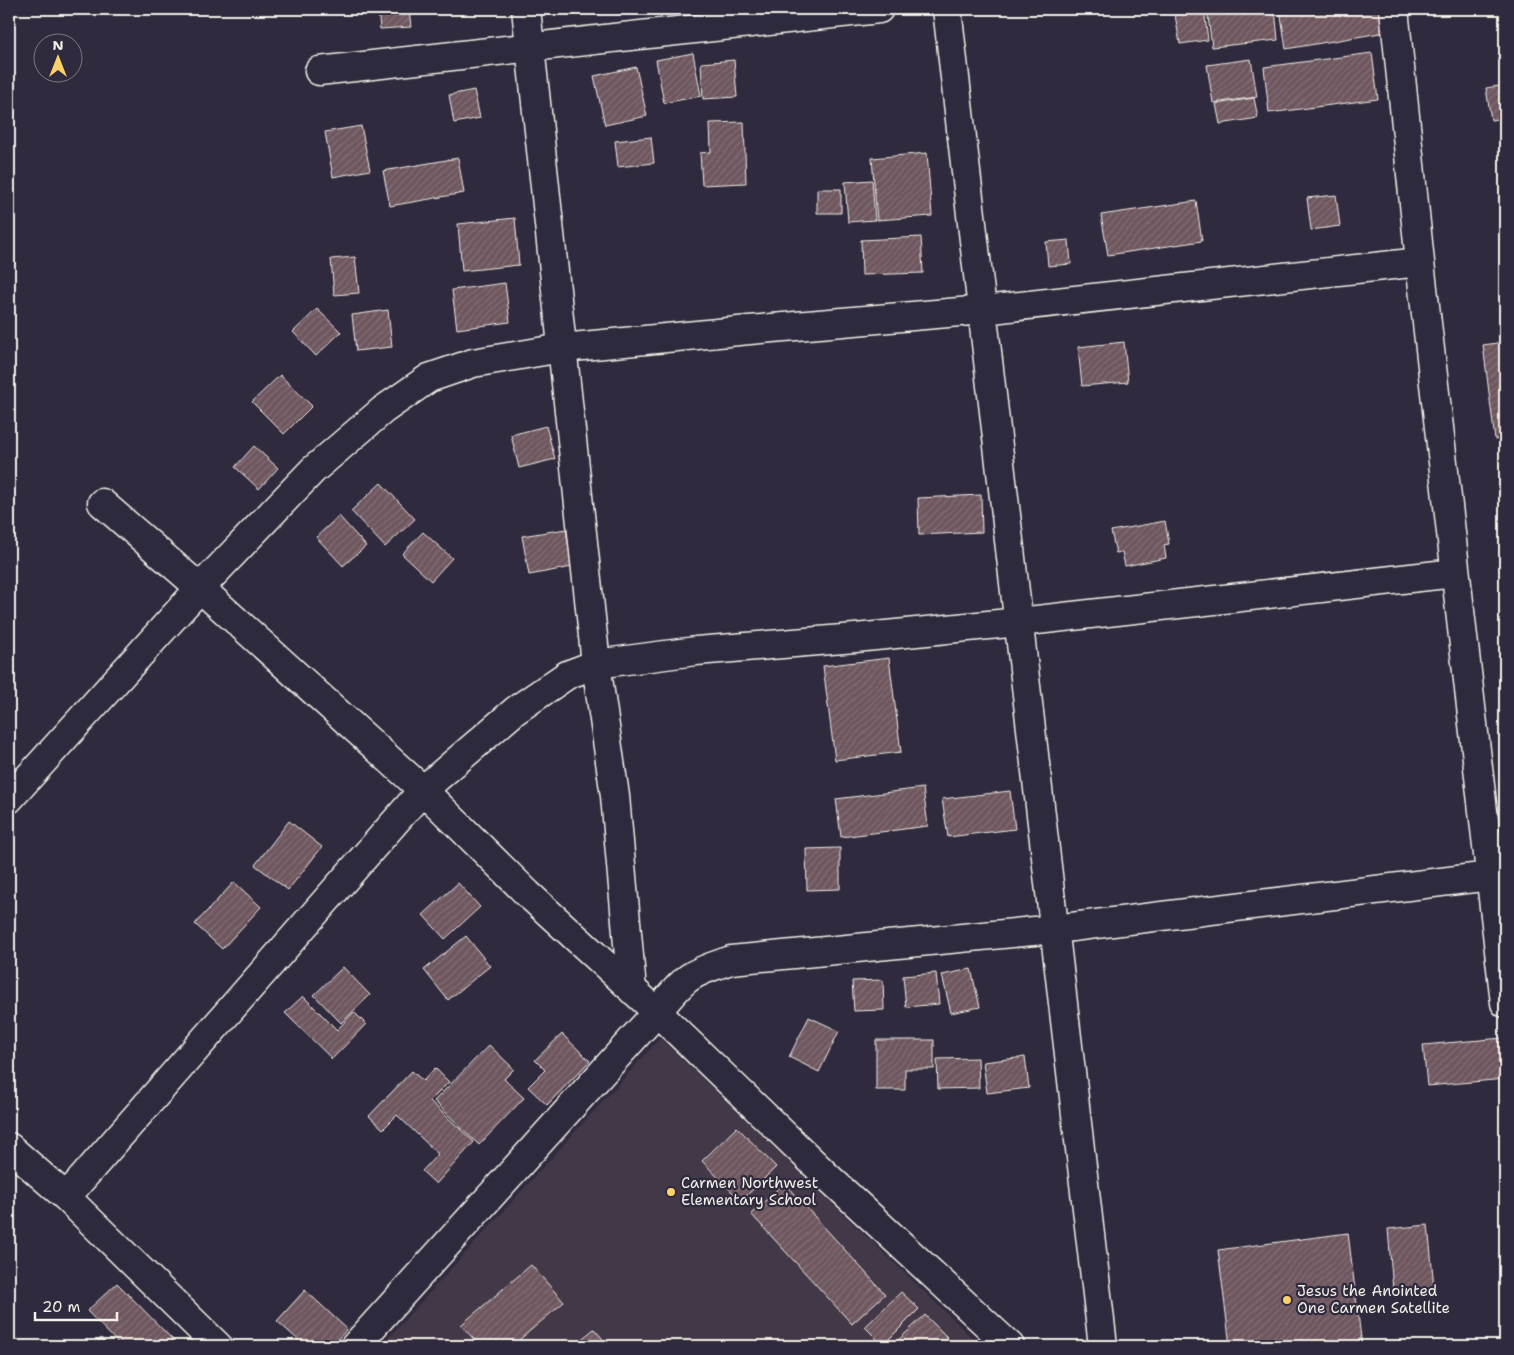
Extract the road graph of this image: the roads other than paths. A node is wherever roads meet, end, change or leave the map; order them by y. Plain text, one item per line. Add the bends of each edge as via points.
1 (526, 9) edge
2 (879, 9) edge
3 (948, 9) edge
4 (1394, 9) edge
5 (530, 49) junction
6 (319, 71) dead end
7 (1420, 262) junction
8 (983, 310) junction
9 (562, 348) junction
10 (102, 503) dead end
11 (1455, 573) junction
12 (200, 588) junction
13 (1019, 622) junction
14 (596, 664) junction
15 (423, 790) junction
16 (9, 799) edge
17 (1490, 876) junction
18 (1055, 929) junction
19 (632, 990) junction
20 (1505, 1004) edge
21 (657, 1012) junction
22 (9, 1147) edge
23 (66, 1197) junction
24 (218, 1346) edge
25 (355, 1346) edge
26 (1010, 1346) edge
27 (1104, 1346) edge

1 - 5 street
2 - 5 street
3 - 8 street
4 - 7 street
5 - 6 street
5 - 9 street
7 - 8 street
7 - 11 street
8 - 9 street
8 - 13 street
9 - 12 street via 473,363 429,378 383,410 313,470
9 - 14 street
10 - 12 street
11 - 13 street
11 - 17 street
12 - 15 street
12 - 16 street
13 - 14 street via 696,651
13 - 18 street
14 - 15 street via 566,675 516,710
14 - 19 street via 615,796
15 - 19 street via 528,894
15 - 23 street
17 - 18 street
17 - 20 street
18 - 21 street via 731,960 690,977
18 - 27 street
19 - 21 street
21 - 25 street
21 - 26 street
22 - 23 street
23 - 24 street

